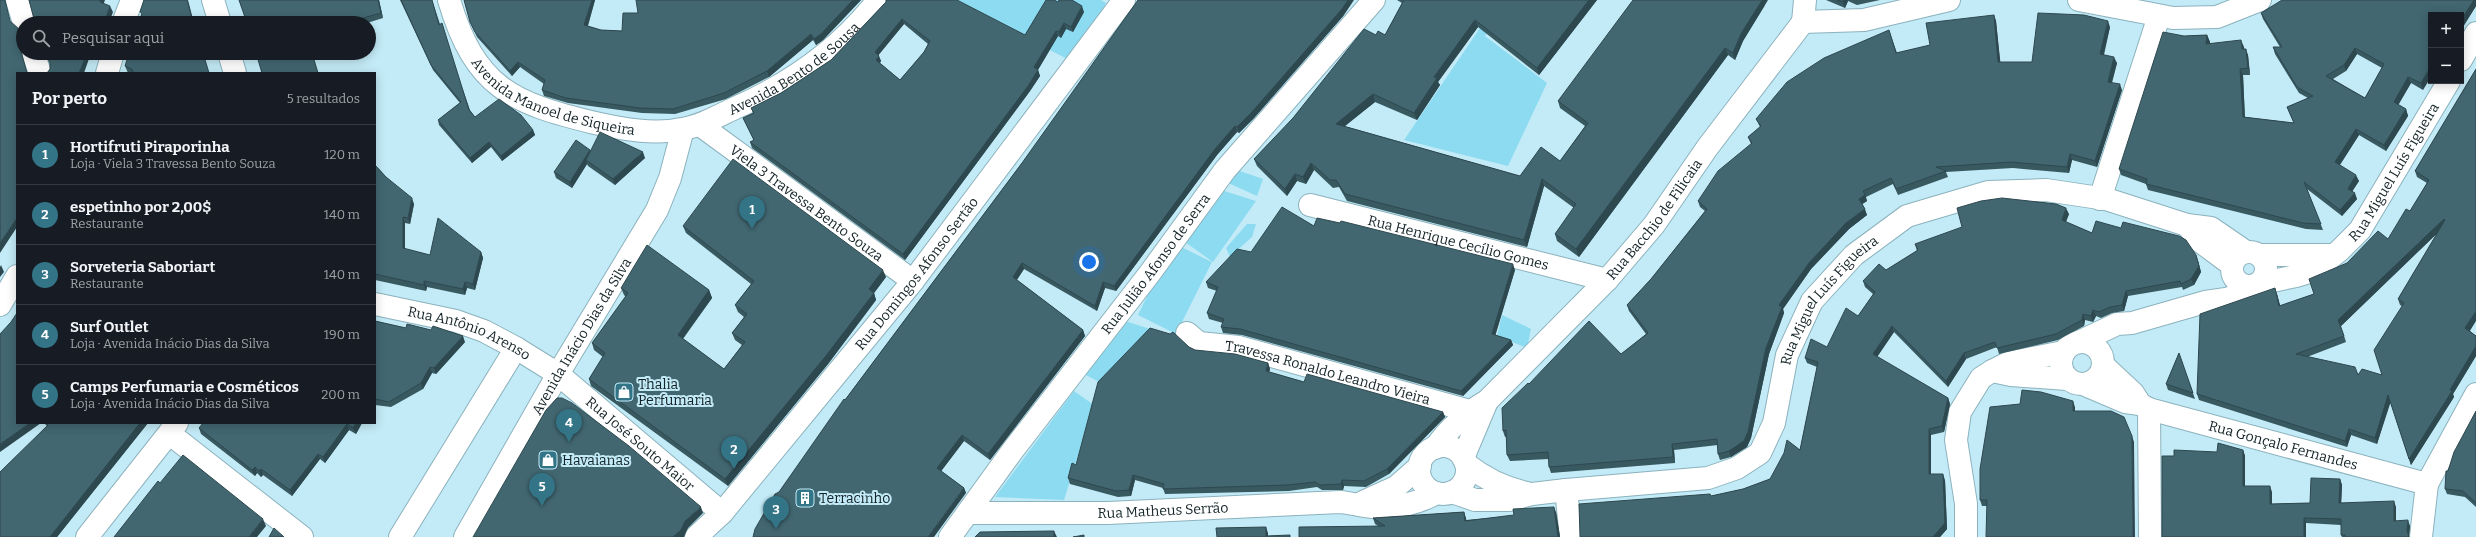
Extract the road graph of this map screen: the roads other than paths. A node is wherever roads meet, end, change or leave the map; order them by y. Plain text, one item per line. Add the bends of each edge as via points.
1 (17, 0) edge
2 (132, 0) edge
3 (213, 0) edge
4 (449, 0) edge
5 (878, 0) edge
6 (1124, 0) edge
7 (1374, 0) edge
8 (1949, 0) edge
9 (2079, 0) edge
10 (2260, 0) edge
11 (1802, 7) edge
12 (22, 16) edge
13 (126, 16) edge
14 (218, 16) edge
15 (2159, 16) junction
16 (2476, 33) edge
17 (2464, 55) edge
18 (35, 60) edge
19 (111, 60) edge
20 (231, 60) edge
21 (40, 72) edge
22 (107, 72) edge
23 (235, 72) edge
24 (2447, 84) edge
25 (691, 127) junction
26 (2100, 199) junction
27 (1310, 205) dead end
28 (2331, 256) junction
29 (2242, 261) junction
30 (16, 278) edge
31 (1607, 280) junction
32 (913, 281) junction
33 (2255, 285) junction
34 (2205, 302) junction
35 (376, 304) edge
36 (0, 305) edge
37 (2132, 323) junction
38 (1187, 333) dead end
39 (2071, 347) junction
40 (516, 348) junction
41 (2103, 360) junction
42 (1992, 370) junction
43 (558, 374) junction
44 (2076, 382) junction
45 (2476, 394) edge
46 (1479, 406) junction
47 (2144, 407) junction
48 (174, 428) edge
49 (1435, 448) junction
50 (1465, 461) junction
51 (1420, 466) junction
52 (2427, 484) junction
53 (1566, 490) junction
54 (1444, 493) junction
55 (1532, 494) junction
56 (1358, 504) junction
57 (722, 513) junction
58 (968, 513) junction
59 (87, 537) edge
60 (302, 537) edge
61 (400, 537) edge
62 (465, 537) edge
63 (696, 537) edge
64 (721, 537) edge
65 (950, 537) edge
66 (1571, 537) edge
67 (1966, 537) edge
68 (2150, 537) edge
69 (2421, 537) edge

1 - 12 street
2 - 13 street
3 - 14 street
4 - 25 street, Avenida Manoel de Siqueira via 457,29 473,59 497,85 526,103 556,114 613,127 656,131
5 - 25 street, Avenida Bento de Sousa via 858,25 835,47 797,76 767,94
6 - 32 street, Rua Domingos Afonso Sertão
7 - 58 street, Rua Julião Afonso de Serra via 1225,170
8 - 11 street via 1864,20
9 - 15 street
10 - 15 street via 2217,17
11 - 31 street, Rua Bacchio de Filicaia via 1654,225
15 - 26 street
16 - 17 street
18 - 21 street
19 - 22 street
20 - 23 street
24 - 28 street, Rua Miguel Luís Figueira via 2360,230
25 - 32 street, Viela 3 Travessa Bento Souza
25 - 43 street, Avenida Inácio Dias da Silva via 657,210
26 - 29 street, Rua Miguel Luís Figueira via 2187,225 2201,242
26 - 53 street, Rua Miguel Luís Figueira via 2046,190 1988,192 1907,216 1854,255 1812,301 1787,355 1774,422 1760,453 1737,468 1708,478
27 - 31 street, Rua Henrique Cecílio Gomes
28 - 29 street
28 - 33 street, Rua Miguel Luís Figueira via 2313,271
29 - 33 street, Rua Miguel Luís Figueira via 2239,283
29 - 33 street via 2266,266 2266,273
29 - 34 street via 2220,280
30 - 36 street
31 - 46 street, Rua Bacchio de Filicaia
32 - 57 street, Rua Domingos Afonso Sertão
33 - 34 street, Rua Miguel Luís Figueira via 2236,296
34 - 37 street, Rua Miguel Luís Figueira
35 - 40 street, Rua Antônio Arenso via 456,321 484,331
37 - 39 street, Rua Miguel Luís Figueira via 2117,324
37 - 41 street
38 - 46 street, Travessa Ronaldo Leandro Vieira via 1199,342 1239,347
39 - 41 street via 2088,342 2096,347
39 - 42 street via 2008,363
39 - 44 street via 2060,362 2062,371
40 - 43 street, Rua Antônio Arenso
40 - 61 street
41 - 44 street via 2100,374 2094,381
41 - 47 street
42 - 44 street, Rua Gonçalo Fernandes via 2011,375
42 - 67 street via 1981,378 1960,412 1956,440 1966,504
43 - 57 street, Rua José Souto Maior
43 - 62 street, Avenida Inácio Dias da Silva
44 - 47 street, Rua Gonçalo Fernandes
45 - 52 street
46 - 49 street, Rua Bacchio de Filicaia via 1445,434
46 - 50 street, Rua Bacchio de Filicaia
47 - 52 street, Rua Gonçalo Fernandes
47 - 68 street
48 - 59 street
48 - 60 street
49 - 50 street via 1451,448
49 - 51 street via 1423,458
50 - 54 street via 1465,481
50 - 55 street, Rua Miguel Luís Figueira via 1492,482 1507,489
51 - 54 street via 1422,482
51 - 56 street, Rua Matheus Serrão via 1396,487
52 - 69 street
53 - 55 street, Rua Miguel Luís Figueira
53 - 66 street
54 - 55 street, Rua Miguel Luís Figueira via 1475,500 1510,500
54 - 56 street, Rua Matheus Serrão via 1410,503 1372,507
56 - 58 street, Rua Matheus Serrão via 1340,502 1108,513
57 - 63 street, Rua Domingos Afonso Sertão
57 - 64 street
58 - 65 street, Rua Julião Afonso de Serra

